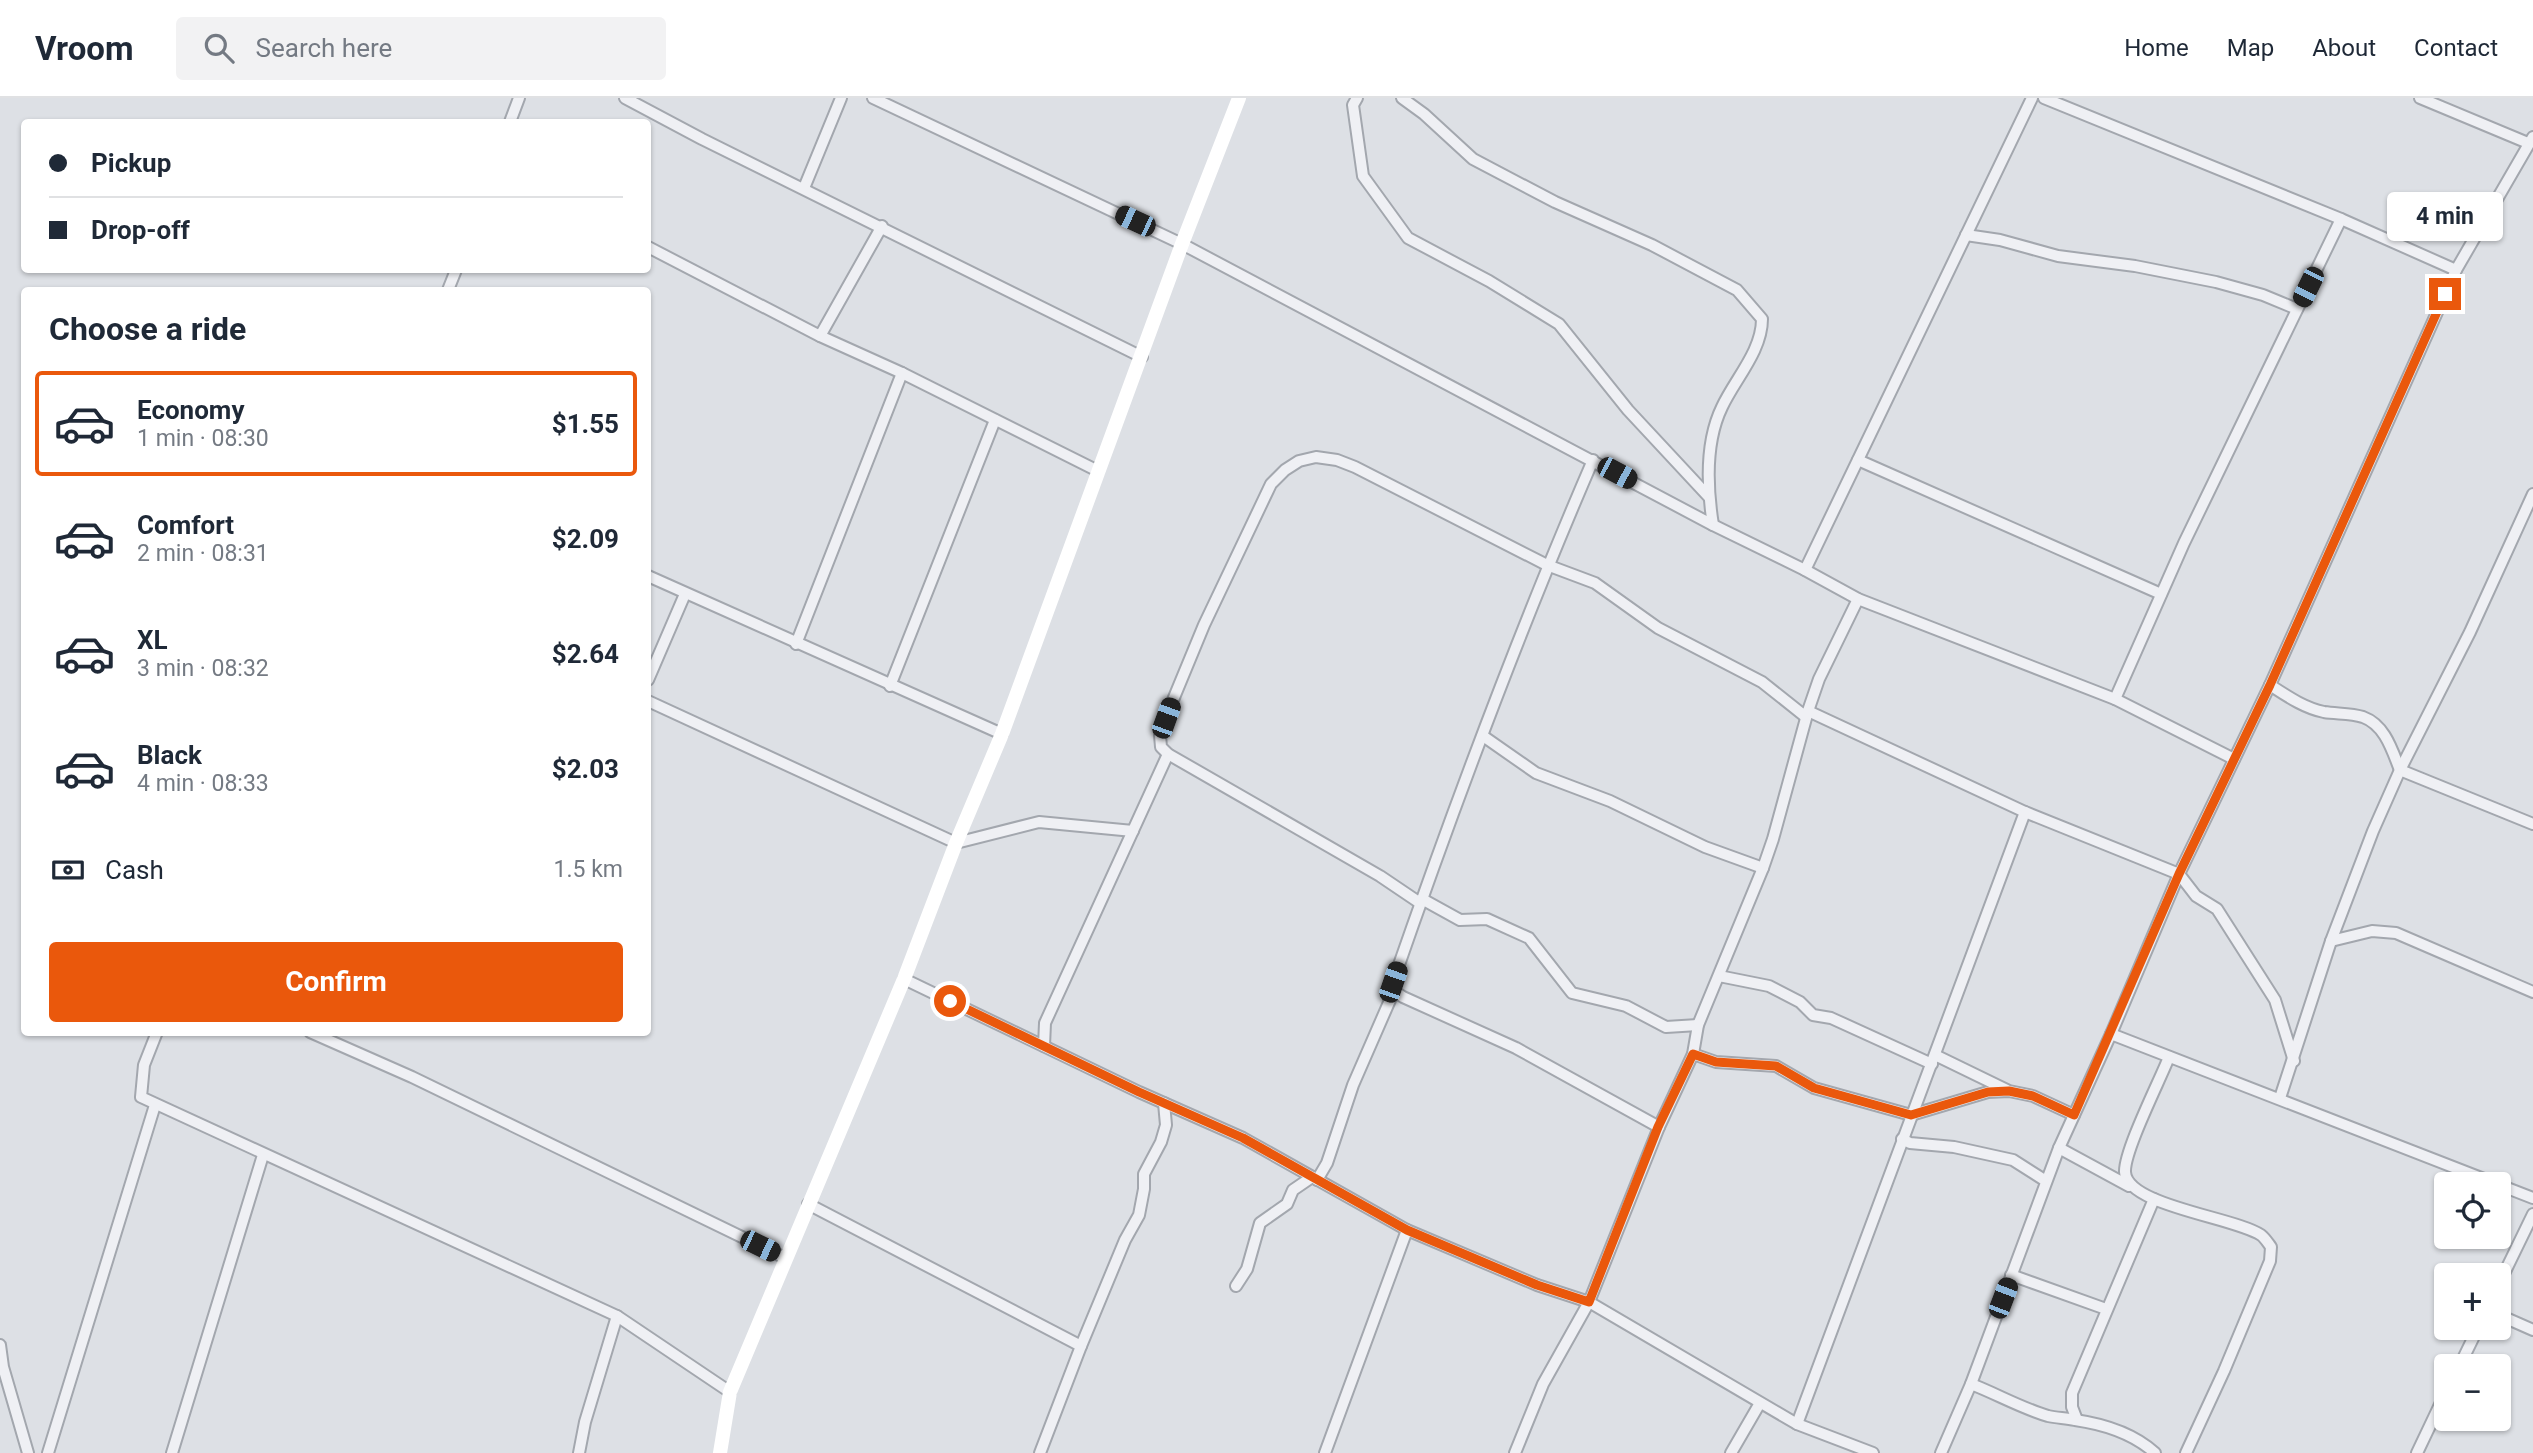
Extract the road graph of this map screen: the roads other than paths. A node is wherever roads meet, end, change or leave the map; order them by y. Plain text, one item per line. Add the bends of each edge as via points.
1 (519, 98) edge
2 (625, 98) edge
3 (841, 98) edge
4 (873, 98) edge
5 (1239, 98) edge
6 (1357, 98) edge
7 (1402, 98) edge
8 (2032, 98) edge
9 (2044, 98) edge
10 (2420, 98) edge
11 (511, 119) edge
12 (2530, 140) edge
13 (804, 188) junction
14 (2341, 219) junction
15 (882, 226) junction
16 (1966, 235) junction
17 (1182, 244) junction
18 (651, 249) edge
19 (2456, 270) junction
20 (2297, 309) junction
21 (820, 337) junction
22 (1142, 357) junction
23 (902, 373) junction
24 (995, 420) junction
25 (1593, 460) junction
26 (1858, 460) junction
27 (1098, 471) junction
28 (1709, 497) junction
29 (2532, 498) edge
30 (1713, 525) junction
31 (1547, 565) junction
32 (1805, 570) junction
33 (651, 577) edge
34 (685, 594) junction
35 (2161, 594) junction
36 (1858, 599) junction
37 (796, 644) junction
38 (651, 673) edge
39 (2270, 685) junction
40 (890, 686) junction
41 (2115, 699) junction
42 (651, 702) edge
43 (1807, 714) junction
44 (1002, 734) junction
45 (1483, 736) junction
46 (1168, 754) junction
47 (2234, 759) junction
48 (2400, 770) junction
49 (2025, 812) junction
50 (2533, 824) edge
51 (1133, 831) junction
52 (956, 843) junction
53 (1763, 868) junction
54 (2179, 874) junction
55 (1421, 901) junction
56 (2331, 941) junction
57 (1719, 976) junction
58 (904, 979) junction
59 (1394, 991) junction
60 (2533, 992) edge
61 (1698, 1025) junction
62 (2111, 1034) junction
63 (155, 1036) edge
64 (319, 1036) edge
65 (1044, 1045) junction
66 (1693, 1054) junction
67 (2169, 1057) junction
68 (1933, 1059) junction
69 (2294, 1061) junction
70 (2009, 1091) junction
71 (2280, 1098) junction
72 (1164, 1103) junction
73 (155, 1105) junction
74 (1911, 1115) junction
75 (2074, 1115) junction
76 (1658, 1127) junction
77 (1902, 1139) junction
78 (2059, 1148) junction
79 (263, 1155) junction
80 (1315, 1179) junction
81 (2046, 1181) junction
82 (2129, 1186) junction
83 (2533, 1198) edge
84 (2154, 1199) junction
85 (808, 1204) junction
86 (2533, 1214) edge
87 (1407, 1230) junction
88 (785, 1258) junction
89 (2509, 1263) edge
90 (2011, 1275) junction
91 (1236, 1286) dead end
92 (1589, 1302) junction
93 (2106, 1309) junction
94 (617, 1316) junction
95 (2511, 1320) edge
96 (2533, 1330) edge
97 (0, 1345) edge
98 (1081, 1346) junction
99 (1971, 1384) junction
100 (730, 1392) junction
101 (1760, 1403) junction
102 (2434, 1417) edge
103 (2077, 1420) junction
104 (1797, 1424) junction
105 (28, 1453) edge
106 (48, 1453) edge
107 (172, 1453) edge
108 (579, 1453) edge
109 (720, 1453) edge
110 (1040, 1453) edge
111 (1325, 1453) edge
112 (1515, 1453) edge
113 (1731, 1453) edge
114 (1873, 1453) edge
115 (1941, 1453) edge
116 (2155, 1453) edge
117 (2186, 1453) edge
118 (2417, 1453) edge

1 - 11 street
2 - 13 street
3 - 13 street
4 - 17 street
5 - 17 street
6 - 28 street via 1353,105 1363,176 1408,238 1559,324 1628,410
7 - 28 street via 1474,159 1737,290 1757,311 1762,319 1759,342 1720,410 1711,441
8 - 16 street
9 - 14 street
10 - 12 street
12 - 19 street
13 - 15 street
14 - 19 street
14 - 20 street
15 - 21 street
15 - 22 street
16 - 20 street via 2057,256 2135,265 2216,282
16 - 26 street
17 - 22 street
17 - 25 street
18 - 21 street
19 - 39 street
20 - 35 street
21 - 23 street
22 - 27 street
23 - 24 street
23 - 37 street
24 - 27 street
24 - 40 street
25 - 30 street
25 - 31 street
26 - 32 street
26 - 35 street
27 - 44 street
28 - 30 street
29 - 48 street
30 - 32 street
31 - 43 street via 1595,583 1658,628 1762,682
31 - 45 street
31 - 46 street via 1355,467 1316,457 1299,461 1271,484 1204,625 1160,735 1161,747
32 - 36 street
33 - 34 street
34 - 37 street
34 - 38 street
35 - 41 street
36 - 41 street
36 - 43 street
37 - 40 street
39 - 47 street
39 - 48 street via 2306,706 2372,722 2388,740
40 - 44 street
41 - 47 street
42 - 52 street
43 - 49 street
43 - 53 street
44 - 52 street
45 - 53 street via 1536,773
45 - 55 street
46 - 51 street
46 - 55 street
47 - 54 street
48 - 50 street
48 - 56 street
49 - 54 street
49 - 68 street
51 - 52 street via 1040,822
51 - 65 street via 1045,1023
52 - 58 street
53 - 57 street
54 - 62 street
54 - 69 street via 2196,896 2217,909 2257,970 2275,1000
55 - 59 street via 1393,982
55 - 61 street via 1460,920 1487,919 1529,938 1572,993 1626,1006 1666,1027
56 - 60 street via 2372,931 2396,933
56 - 69 street
57 - 61 street
57 - 68 street via 1769,986 1800,1002 1813,1015
58 - 65 street
58 - 85 street
59 - 76 street via 1516,1048
59 - 80 street via 1353,1086 1327,1163
61 - 66 street
62 - 67 street
62 - 75 street
63 - 73 street via 144,1065 141,1097
64 - 88 street
65 - 72 street
66 - 74 street via 1716,1062 1776,1066 1814,1088
66 - 76 street
67 - 71 street
67 - 82 street via 2129,1154 2125,1172
68 - 70 street
68 - 74 street
69 - 71 street
70 - 74 street via 1988,1092
70 - 75 street via 2033,1096
71 - 83 street
72 - 80 street via 1243,1138
72 - 98 street via 1166,1125 1144,1174 1139,1215
73 - 79 street
73 - 106 street
74 - 77 street
75 - 78 street
76 - 92 street
77 - 81 street via 2013,1160
77 - 104 street
78 - 81 street
78 - 82 street
79 - 94 street
79 - 107 street
80 - 87 street
80 - 91 street via 1293,1191 1287,1204 1261,1223 1247,1269
81 - 90 street
82 - 84 street
84 - 93 street
84 - 117 street via 2262,1236 2271,1247 2270,1261 2240,1334
85 - 88 street
85 - 98 street
86 - 89 street
87 - 92 street
87 - 111 street
88 - 100 street
90 - 93 street
90 - 99 street
92 - 101 street
92 - 112 street via 1543,1384
93 - 103 street via 2071,1394
94 - 100 street
94 - 108 street
95 - 96 street
97 - 105 street
98 - 110 street
99 - 103 street via 2051,1417
99 - 115 street
100 - 109 street
101 - 104 street
101 - 113 street
102 - 118 street
103 - 116 street via 2125,1433
104 - 114 street

